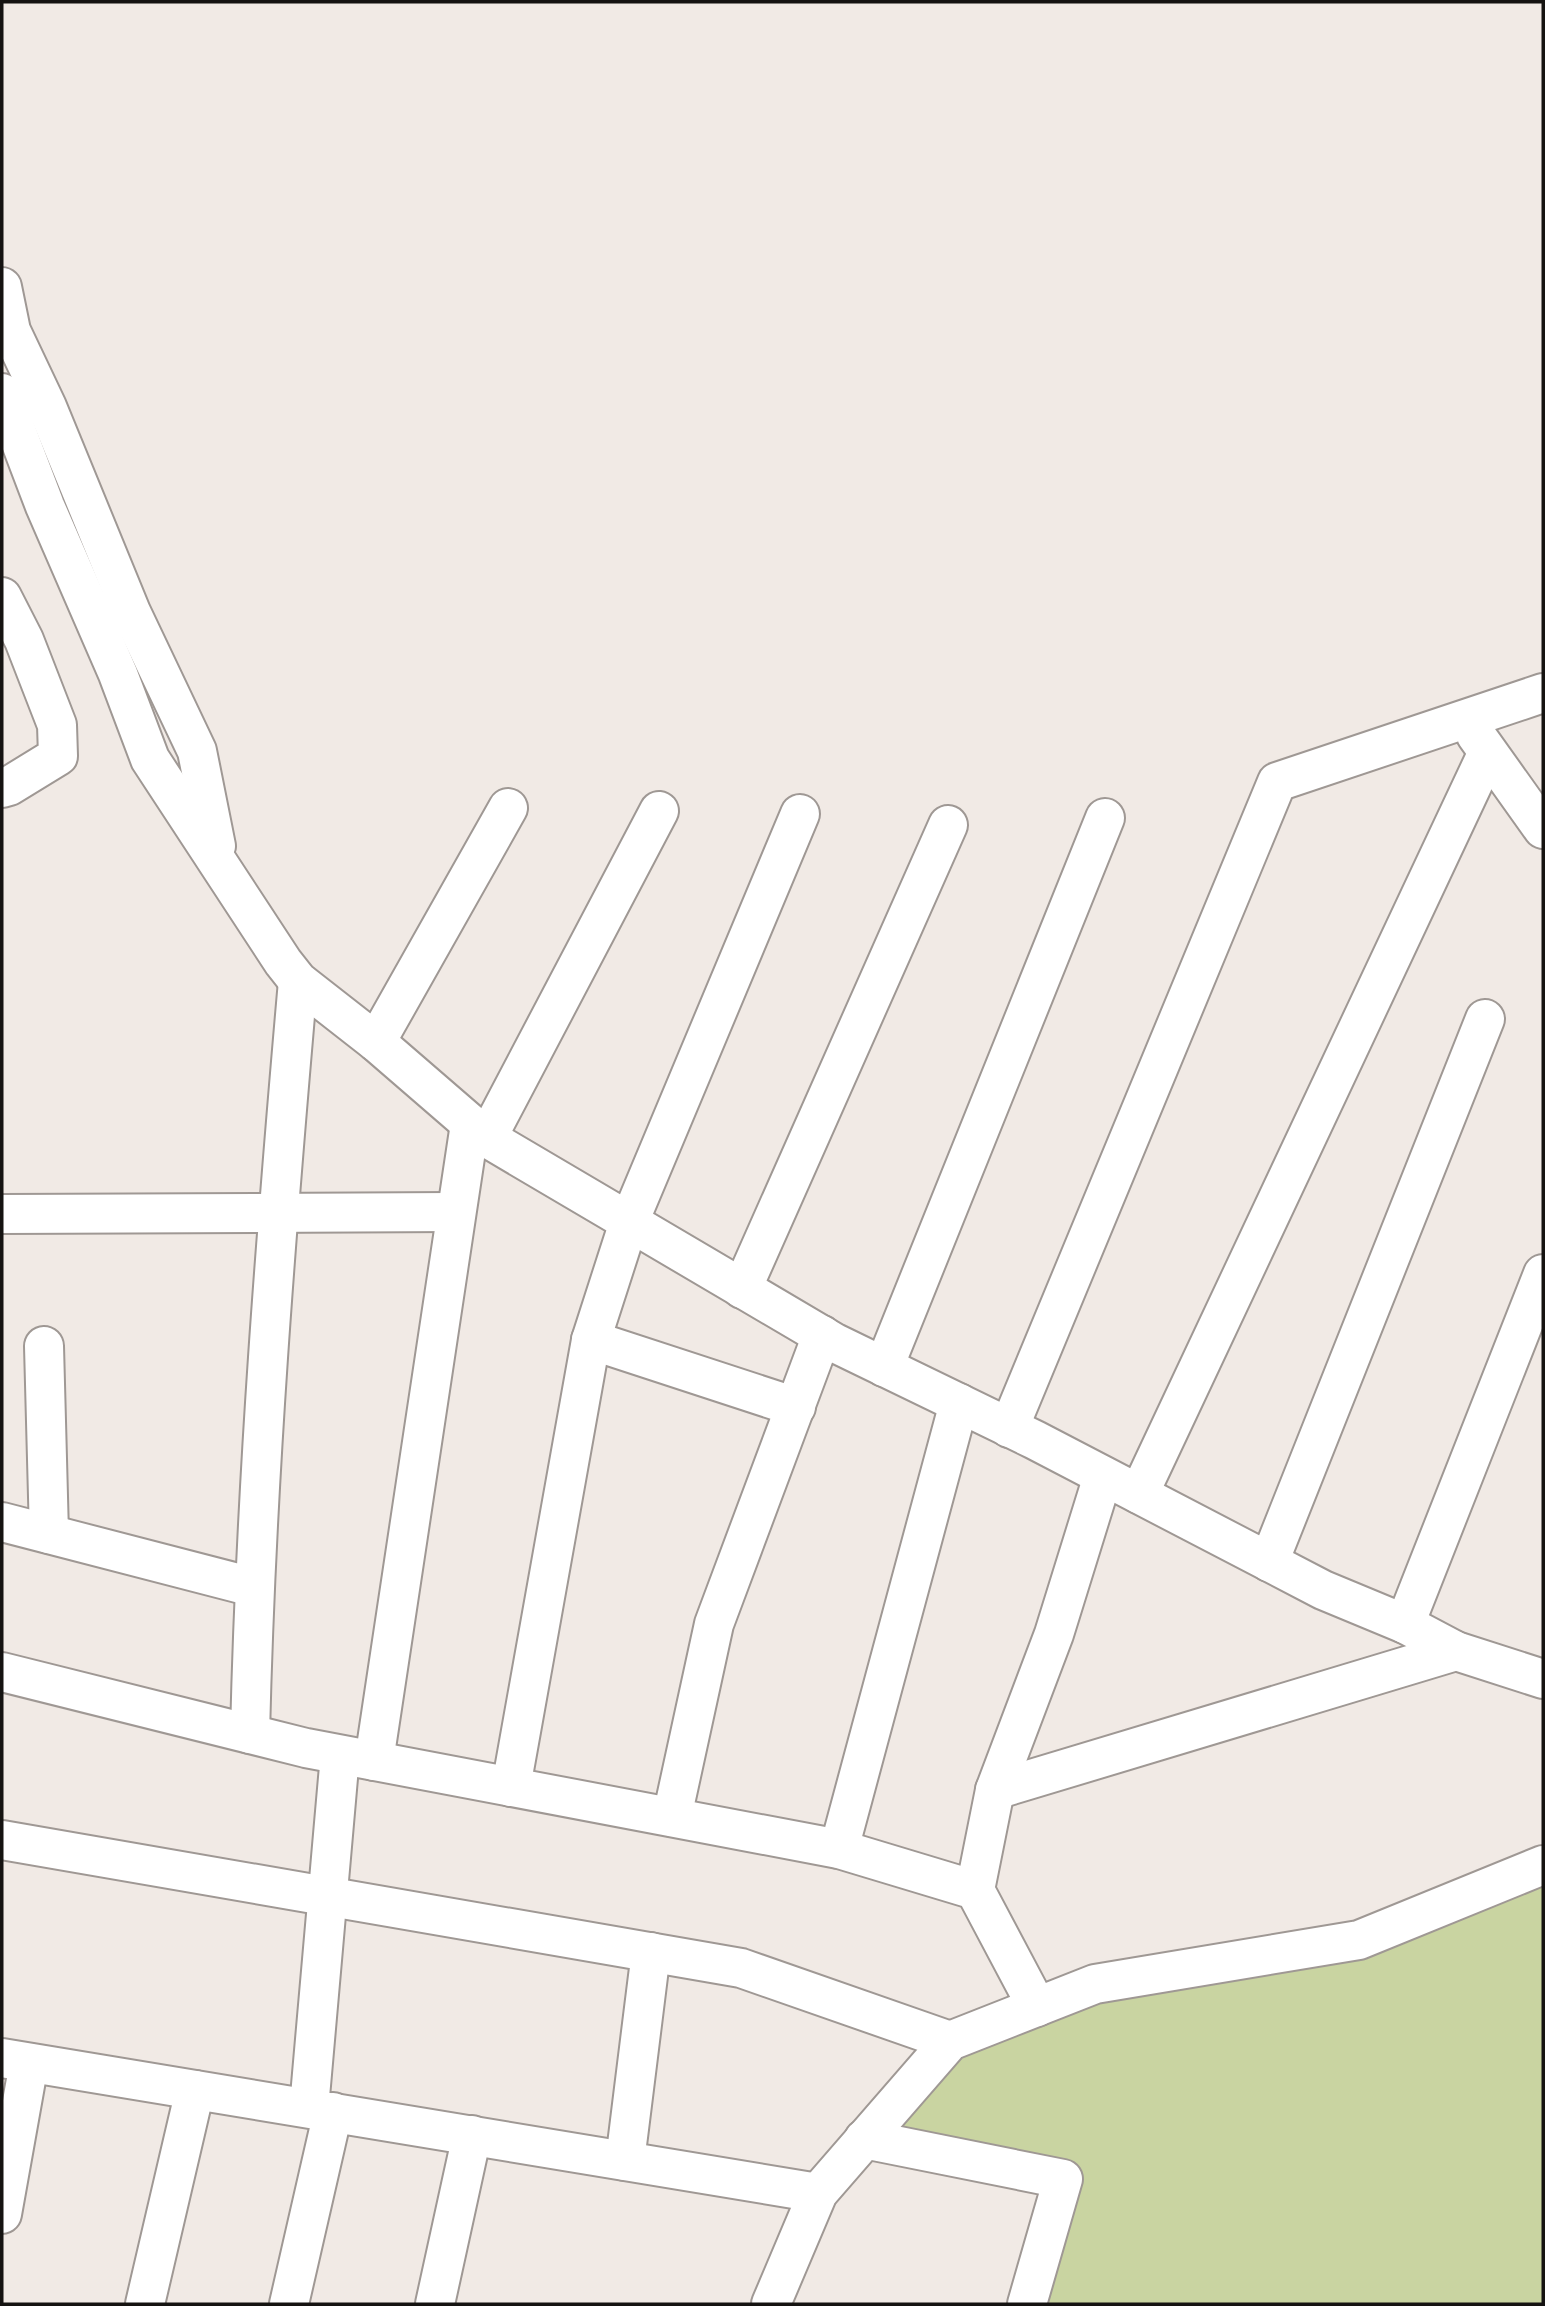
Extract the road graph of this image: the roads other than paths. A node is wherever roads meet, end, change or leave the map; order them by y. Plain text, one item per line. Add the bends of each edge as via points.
1 (2, 287) edge
2 (2, 393) edge
3 (2, 597) edge
4 (1543, 693) edge
5 (1466, 719) junction
6 (1487, 754) junction
7 (2, 788) edge
8 (508, 808) dead end
9 (659, 811) dead end
10 (800, 814) dead end
11 (1105, 818) dead end
12 (948, 825) dead end
13 (1543, 829) edge
14 (219, 861) junction
15 (298, 981) junction
16 (1485, 1019) dead end
17 (376, 1042) junction
18 (478, 1131) junction
19 (455, 1212) junction
20 (277, 1213) junction
21 (2, 1214) edge
22 (629, 1222) junction
23 (1543, 1274) edge
24 (742, 1289) junction
25 (822, 1335) junction
26 (591, 1340) junction
27 (44, 1346) dead end
28 (884, 1367) junction
29 (959, 1403) junction
30 (796, 1406) junction
31 (1009, 1428) junction
32 (1103, 1476) junction
33 (1139, 1494) junction
34 (2, 1522) edge
35 (49, 1534) junction
36 (1269, 1562) junction
37 (253, 1587) junction
38 (1405, 1624) junction
39 (1456, 1651) junction
40 (2, 1672) edge
41 (1542, 1674) edge
42 (250, 1734) junction
43 (357, 1758) junction
44 (511, 1787) junction
45 (995, 1790) junction
46 (672, 1817) junction
47 (2, 1840) edge
48 (839, 1849) junction
49 (1543, 1865) edge
50 (975, 1890) junction
51 (328, 1896) junction
52 (651, 1952) junction
53 (1037, 2007) junction
54 (950, 2041) junction
55 (15, 2061) edge
56 (195, 2090) junction
57 (321, 2110) junction
58 (472, 2135) junction
59 (864, 2139) junction
60 (625, 2161) junction
61 (818, 2193) junction
62 (2, 2214) edge
63 (145, 2304) edge
64 (289, 2304) edge
65 (435, 2304) edge
66 (771, 2304) edge
67 (1027, 2304) edge

1 - 14 street via 11,331 131,612 197,751
2 - 14 street via 150,759
3 - 7 street via 57,725 58,756
4 - 5 street
5 - 6 street
5 - 31 street via 1277,782
6 - 13 street
6 - 33 street
8 - 17 street
9 - 18 street
10 - 22 street
11 - 28 street
12 - 24 street
14 - 15 street
15 - 17 street
15 - 20 street
16 - 36 street
17 - 18 street
18 - 19 street
18 - 22 street
19 - 20 street
19 - 43 street
20 - 21 street
20 - 37 street
22 - 24 street
22 - 26 street
23 - 38 street
24 - 25 street
25 - 28 street
25 - 30 street
26 - 30 street
26 - 44 street
27 - 35 street
28 - 29 street
29 - 31 street
29 - 48 street
30 - 46 street via 714,1624
31 - 32 street
32 - 33 street
32 - 45 street via 1054,1634
33 - 36 street
34 - 35 street
35 - 37 street
36 - 38 street
37 - 42 street
38 - 39 street
39 - 41 street
39 - 45 street
40 - 42 street
42 - 43 street
43 - 44 street
43 - 51 street
44 - 46 street
45 - 50 street
46 - 48 street
47 - 51 street
48 - 50 street
49 - 53 street via 1359,1940 1095,1984
50 - 53 street
51 - 52 street
51 - 57 street
52 - 54 street via 741,1968
52 - 60 street
53 - 54 street
54 - 59 street
55 - 56 street
55 - 62 street
56 - 57 street
56 - 63 street
57 - 58 street
57 - 64 street
58 - 60 street
58 - 65 street
59 - 61 street
59 - 67 street via 1063,2179
60 - 61 street
61 - 66 street

